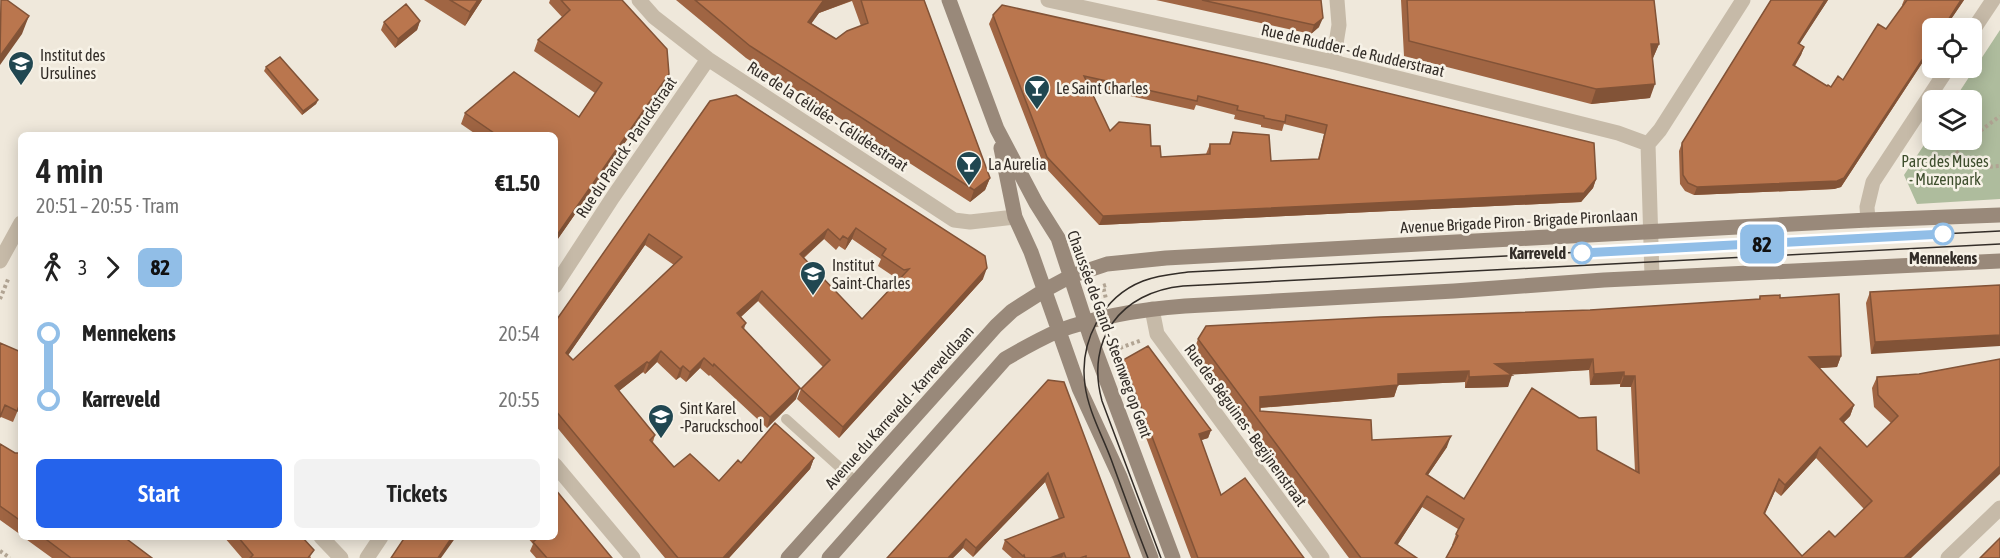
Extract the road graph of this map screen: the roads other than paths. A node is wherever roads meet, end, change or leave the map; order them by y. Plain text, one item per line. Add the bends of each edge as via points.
1 (639, 0) edge
2 (949, 0) edge
3 (1048, 0) edge
4 (1337, 0) edge
5 (1743, 0) edge
6 (1993, 0) edge
7 (1981, 18) edge
8 (708, 59) junction
9 (1333, 62) junction
10 (1941, 78) edge
11 (997, 129) junction
12 (1648, 144) junction
13 (2000, 215) edge
14 (1015, 217) junction
15 (1868, 220) junction
16 (18, 228) edge
17 (1650, 232) junction
18 (0, 261) edge
19 (2000, 261) edge
20 (1071, 276) junction
21 (1652, 277) junction
22 (558, 281) edge
23 (1045, 290) junction
24 (1152, 309) junction
25 (1086, 323) junction
26 (1059, 331) junction
27 (786, 419) edge
28 (558, 469) edge
29 (856, 482) junction
30 (2000, 508) edge
31 (324, 540) edge
32 (379, 540) edge
33 (340, 558) edge
34 (367, 558) edge
35 (633, 558) edge
36 (788, 558) edge
37 (829, 558) edge
38 (1150, 558) edge
39 (1173, 558) edge
40 (1322, 558) edge
41 (1948, 558) edge

1 - 8 street, Rue de la Célidée - Célidéestraat via 654,17
2 - 11 street, Chaussée de Gand - Steenweg op Gent
3 - 9 street, Rue de Rudder - de Rudderstraat
4 - 9 street via 1339,25
5 - 12 street
6 - 7 street
8 - 14 street, Rue de la Célidée - Célidéestraat via 954,220
8 - 22 street, Rue du Paruck - Paruckstraat
9 - 12 street, Rue de Rudder - de Rudderstraat via 1618,133
10 - 15 street via 1873,182
11 - 14 street, Chaussée de Gand - Steenweg op Gent
11 - 20 street, Chaussée de Gand - Steenweg op Gent via 1058,238
12 - 17 street
13 - 15 street, Avenue Brigade Piron - Brigade Pironlaan
14 - 23 street, Chaussée de Gand - Steenweg op Gent
15 - 17 street, Avenue Brigade Piron - Brigade Pironlaan
16 - 18 street
17 - 20 street, Avenue Brigade Piron - Brigade Pironlaan via 1166,258 1107,264
17 - 21 street
19 - 21 street
20 - 23 street, Avenue Brigade Piron - Brigade Pironlaan
20 - 25 street, Chaussée de Gand - Steenweg op Gent
21 - 24 street
23 - 26 street, Chaussée de Gand - Steenweg op Gent
23 - 29 street, Avenue du Karreveld - Karreveldlaan via 996,326
24 - 25 street
24 - 40 street, Rue des Béguines - Begijnenstraat via 1157,334
25 - 26 street
25 - 39 street, Chaussée de Gand - Steenweg op Gent
26 - 37 street via 1005,359
26 - 38 street, Chaussée de Gand - Steenweg op Gent
27 - 29 lane
28 - 35 street
29 - 36 street, Avenue du Karreveld - Karreveldlaan
30 - 41 street
31 - 33 street
32 - 34 street

